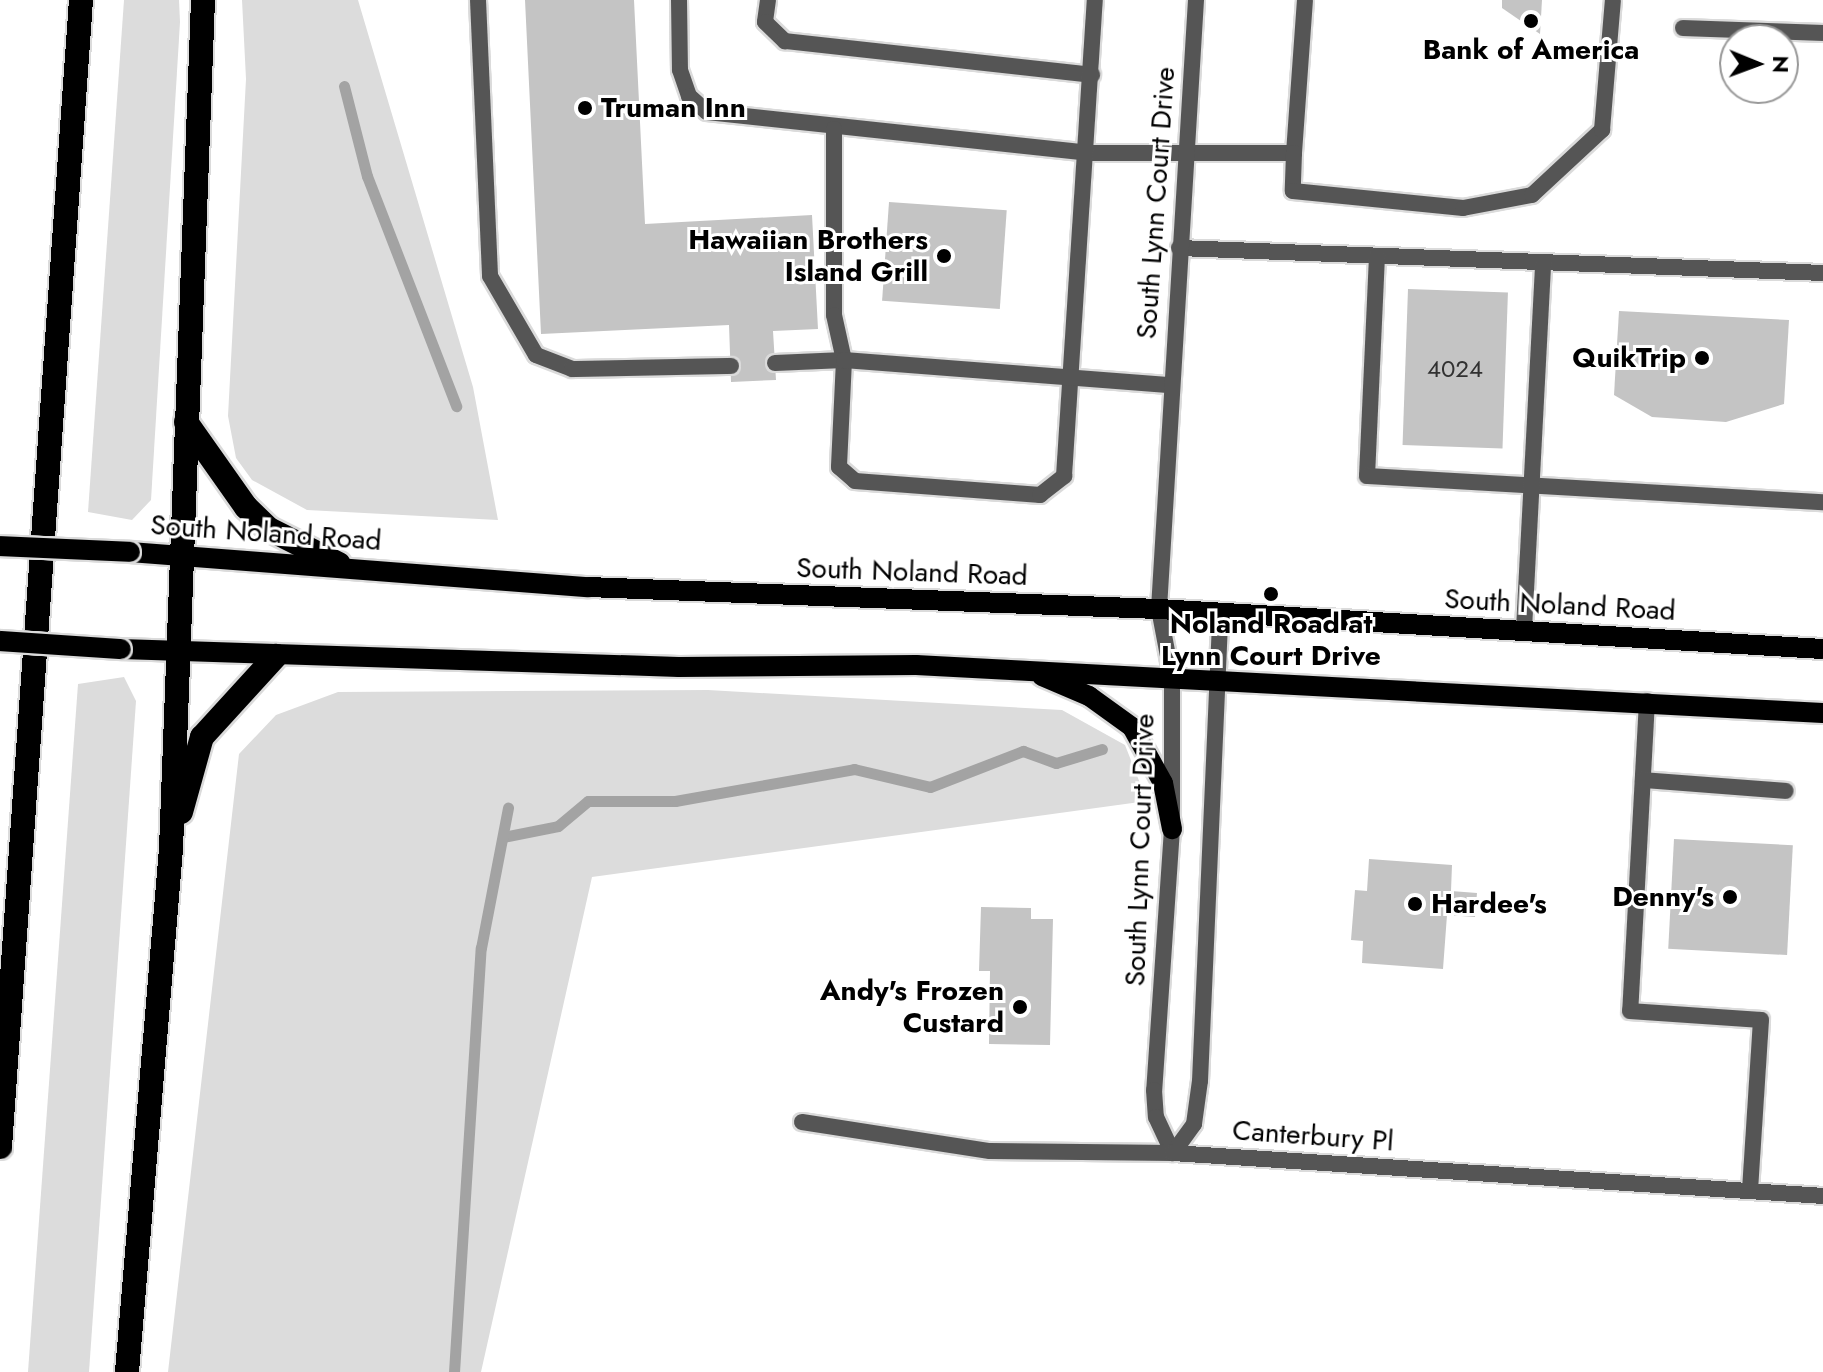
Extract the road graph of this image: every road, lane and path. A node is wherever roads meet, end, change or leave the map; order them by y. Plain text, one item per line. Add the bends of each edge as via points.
1 (81, 0) edge
2 (203, 0) edge
3 (478, 0) edge
4 (679, 0) edge
5 (768, 0) edge
6 (1095, 0) edge
7 (1196, 0) edge
8 (1305, 0) edge
9 (1613, 0) edge
10 (1683, 28) dead end
11 (1823, 33) edge
12 (1092, 75) junction
13 (834, 129) junction
14 (1088, 153) junction
15 (1185, 153) junction
16 (1294, 153) junction
17 (1179, 248) junction
18 (1377, 256) junction
19 (1543, 262) junction
20 (1823, 273) edge
21 (844, 360) junction
22 (775, 363) dead end
23 (731, 366) dead end
24 (1073, 379) junction
25 (1171, 385) junction
26 (186, 422) junction
27 (1532, 485) junction
28 (1823, 502) edge
29 (0, 546) edge
30 (177, 555) junction
31 (339, 564) junction
32 (1159, 609) junction
33 (1220, 614) junction
34 (1524, 629) junction
35 (0, 641) edge
36 (1823, 649) edge
37 (177, 652) junction
38 (276, 656) junction
39 (1032, 670) junction
40 (1172, 677) junction
41 (1218, 678) junction
42 (1647, 701) junction
43 (1823, 713) edge
44 (1643, 780) junction
45 (1786, 791) dead end
46 (1172, 829) junction
47 (171, 849) junction
48 (802, 1122) dead end
49 (0, 1147) edge
50 (1173, 1153) junction
51 (1750, 1191) junction
52 (1823, 1196) edge
53 (127, 1372) edge

1 - 49 highway
2 - 26 highway
3 - 23 street via 490,276 536,355 572,369
4 - 13 street via 680,70 689,96 707,112
5 - 12 street via 765,22 785,41
6 - 12 street
7 - 15 street, South Lynn Court Drive
8 - 16 street
9 - 16 street via 1602,130 1532,195 1463,208 1293,191
10 - 11 street
12 - 14 street
13 - 14 street
13 - 21 street via 834,315
14 - 15 street
14 - 24 street
15 - 16 street
15 - 17 street, South Lynn Court Drive
17 - 18 street
17 - 25 street, South Lynn Court Drive
18 - 19 street
18 - 27 street via 1367,476
19 - 20 street
19 - 27 street
21 - 22 street
21 - 24 street
21 - 24 street via 839,467 855,481 1040,495 1064,476
24 - 25 street
25 - 32 street, South Lynn Court Drive
26 - 30 highway
26 - 31 highway via 246,507 269,529
27 - 28 street
27 - 34 street
29 - 30 main road, South Noland Road, bridge
30 - 31 main road, South Noland Road
30 - 37 highway
31 - 32 main road, South Noland Road via 588,587
32 - 33 main road, South Noland Road
32 - 40 street, South Lynn Court Drive
33 - 34 main road, South Noland Road
33 - 41 street
34 - 36 main road, South Noland Road
35 - 37 main road, bridge
37 - 38 main road
37 - 47 highway
38 - 39 main road
38 - 47 highway via 202,737
39 - 40 main road
39 - 46 main road via 1089,696 1132,727 1163,783
40 - 41 main road
40 - 46 street, South Lynn Court Drive
41 - 42 main road
41 - 50 street via 1200,1081 1194,1124
42 - 43 main road
42 - 44 street
44 - 45 street
44 - 51 street via 1630,1011 1761,1020
46 - 50 street, South Lynn Court Drive via 1154,1090 1156,1117
47 - 53 highway
48 - 50 street, Canterbury Pl via 990,1151
50 - 51 street, Canterbury Pl
51 - 52 street, Canterbury Pl

